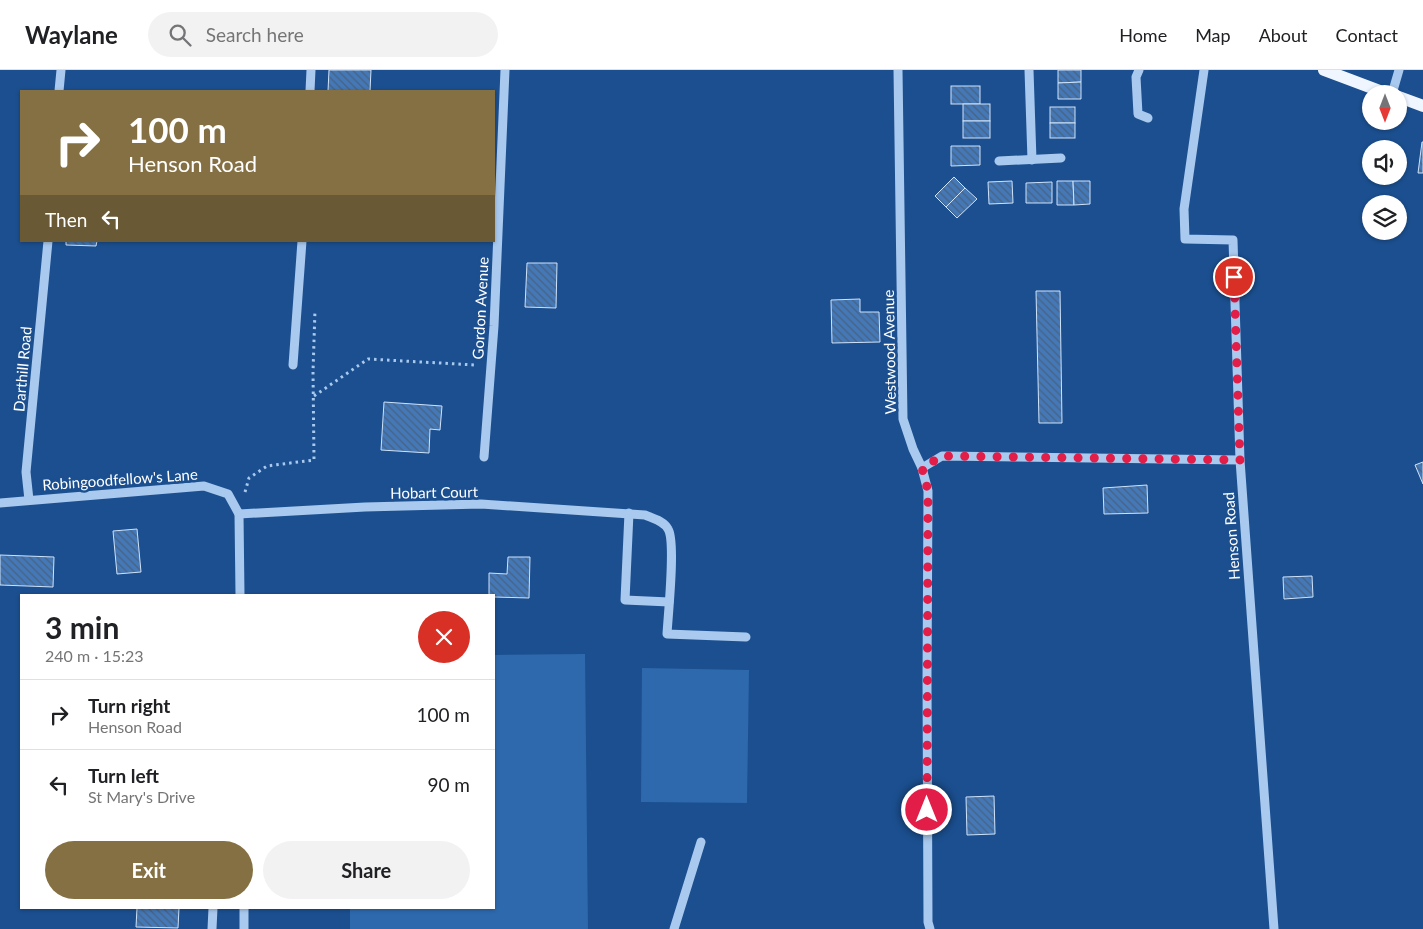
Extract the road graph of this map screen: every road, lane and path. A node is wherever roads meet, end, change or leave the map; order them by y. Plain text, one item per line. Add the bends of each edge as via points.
1 (61, 70) edge
2 (311, 70) edge
3 (505, 70) edge
4 (898, 70) edge
5 (1029, 70) edge
6 (1139, 70) edge
7 (1204, 70) edge
8 (1324, 70) edge
9 (1399, 70) edge
10 (1364, 85) edge
11 (1395, 85) edge
12 (59, 90) edge
13 (310, 90) edge
14 (1408, 100) edge
15 (1423, 106) edge
16 (1148, 118) dead end
17 (1060, 158) dead end
18 (1032, 160) junction
19 (999, 161) dead end
20 (48, 242) edge
21 (302, 242) edge
22 (315, 306) dead end
23 (293, 365) dead end
24 (491, 366) junction
25 (313, 397) junction
26 (484, 457) dead end
27 (1240, 460) junction
28 (922, 468) junction
29 (29, 500) junction
30 (0, 503) edge
31 (629, 512) junction
32 (239, 514) junction
33 (240, 594) edge
34 (669, 602) junction
35 (746, 637) dead end
36 (701, 842) dead end
37 (213, 909) edge
38 (244, 909) edge
39 (212, 929) edge
40 (244, 929) edge
41 (674, 929) edge
42 (930, 929) edge
43 (1274, 929) edge

1 - 12 street
2 - 13 street
3 - 24 street, Gordon Avenue
4 - 28 street, Westwood Avenue via 903,418
5 - 18 street
6 - 16 street via 1136,77 1138,114
7 - 27 street, Henson Road via 1184,209 1185,239 1233,240
8 - 10 main road
9 - 11 street
14 - 15 main road
17 - 18 street
18 - 19 street
20 - 29 street, Darthill Road via 26,472
21 - 23 street
22 - 25 path
24 - 25 path via 368,358
24 - 26 street, Gordon Avenue
25 - 32 path via 314,460 267,466 250,478
27 - 28 street via 942,456
27 - 43 street, Henson Road
28 - 42 street, Westwood Avenue via 928,491
29 - 30 street, Robingoodfellow's Lane
29 - 32 street, Robingoodfellow's Lane via 204,486 228,494
31 - 32 street, Hobart Court via 481,504
31 - 34 street, Hobart Court via 651,517 668,528 672,544
31 - 34 street via 625,600
32 - 33 street
34 - 35 street, Hobart Court via 667,634
36 - 41 street
37 - 39 street
38 - 40 street

